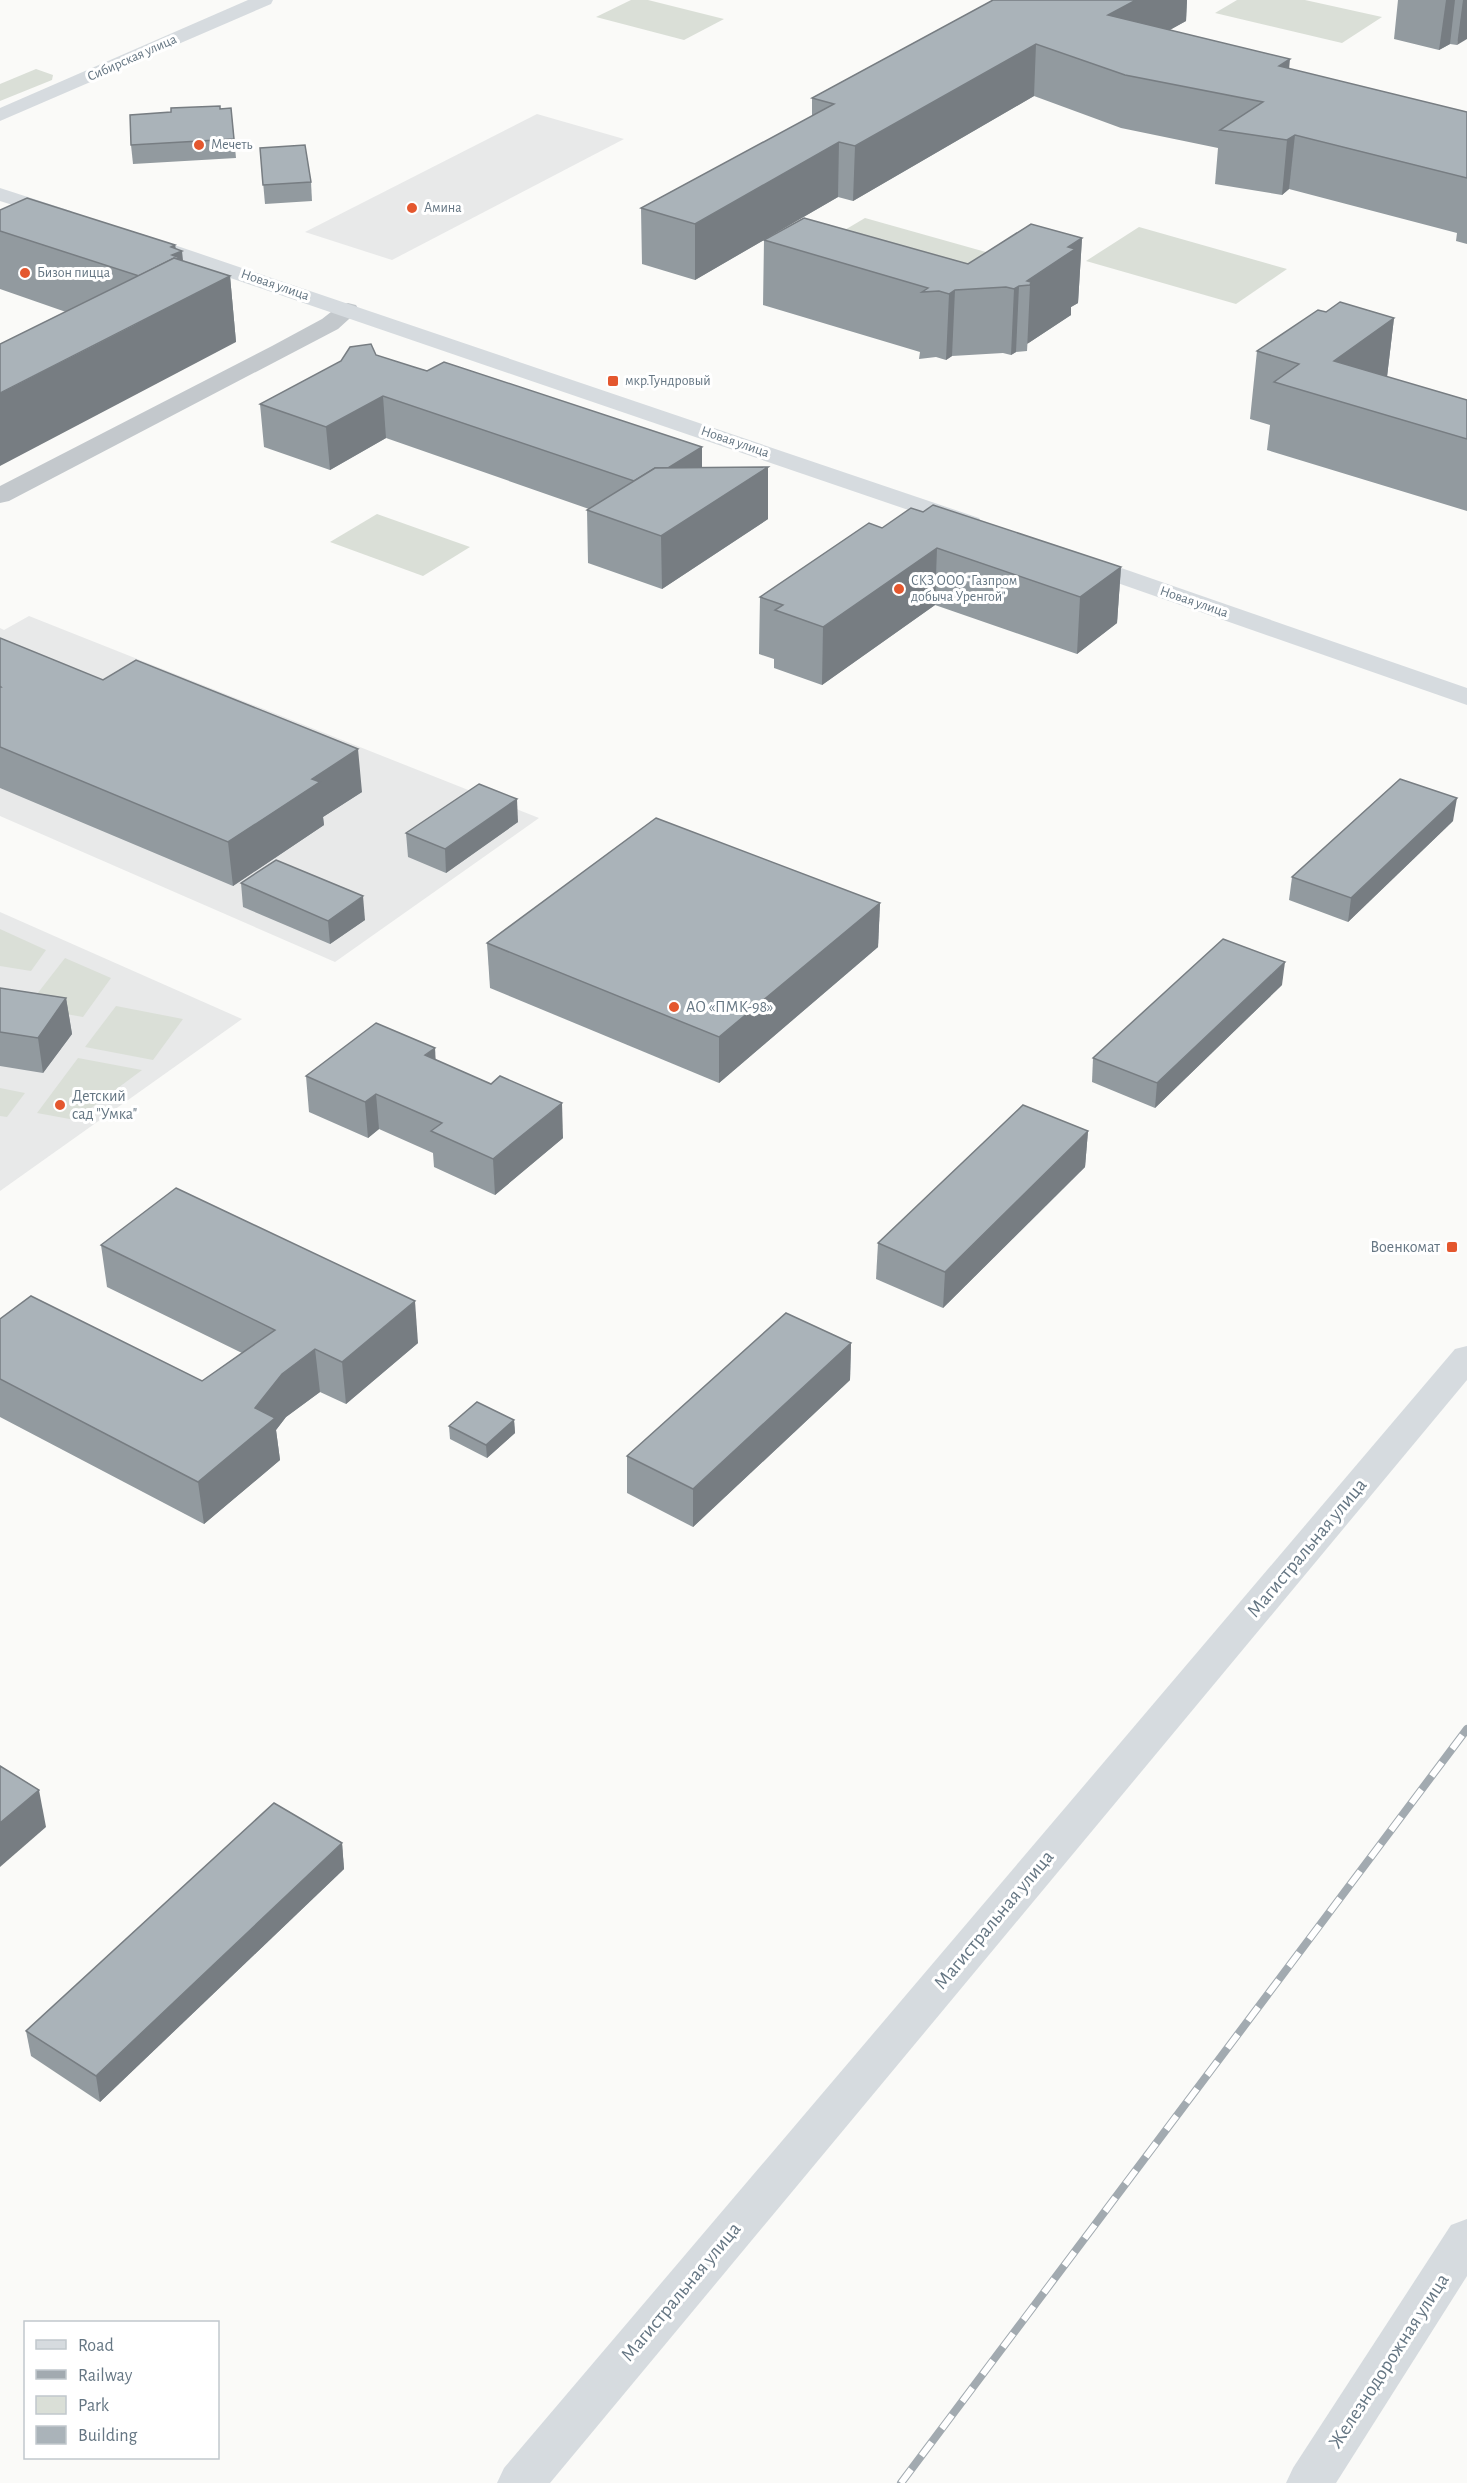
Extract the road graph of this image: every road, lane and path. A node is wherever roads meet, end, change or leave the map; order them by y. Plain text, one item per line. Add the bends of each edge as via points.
1 (264, 0) edge
2 (0, 115) edge
3 (0, 194) edge
4 (85, 221) edge
5 (117, 232) edge
6 (348, 310) junction
7 (0, 496) edge
8 (992, 531) edge
9 (1059, 555) edge
10 (1467, 697) edge
11 (1467, 1357) edge
12 (1467, 2238) edge
13 (521, 2483) edge
14 (1310, 2483) edge

1 - 2 main road, Сибирская улица
3 - 4 main road
5 - 6 main road, Новая улица
6 - 7 street via 280,351
6 - 8 main road, Новая улица
9 - 10 main road, Новая улица
11 - 13 main road, Магистральная улица
12 - 14 main road, Железнодорожная улица

